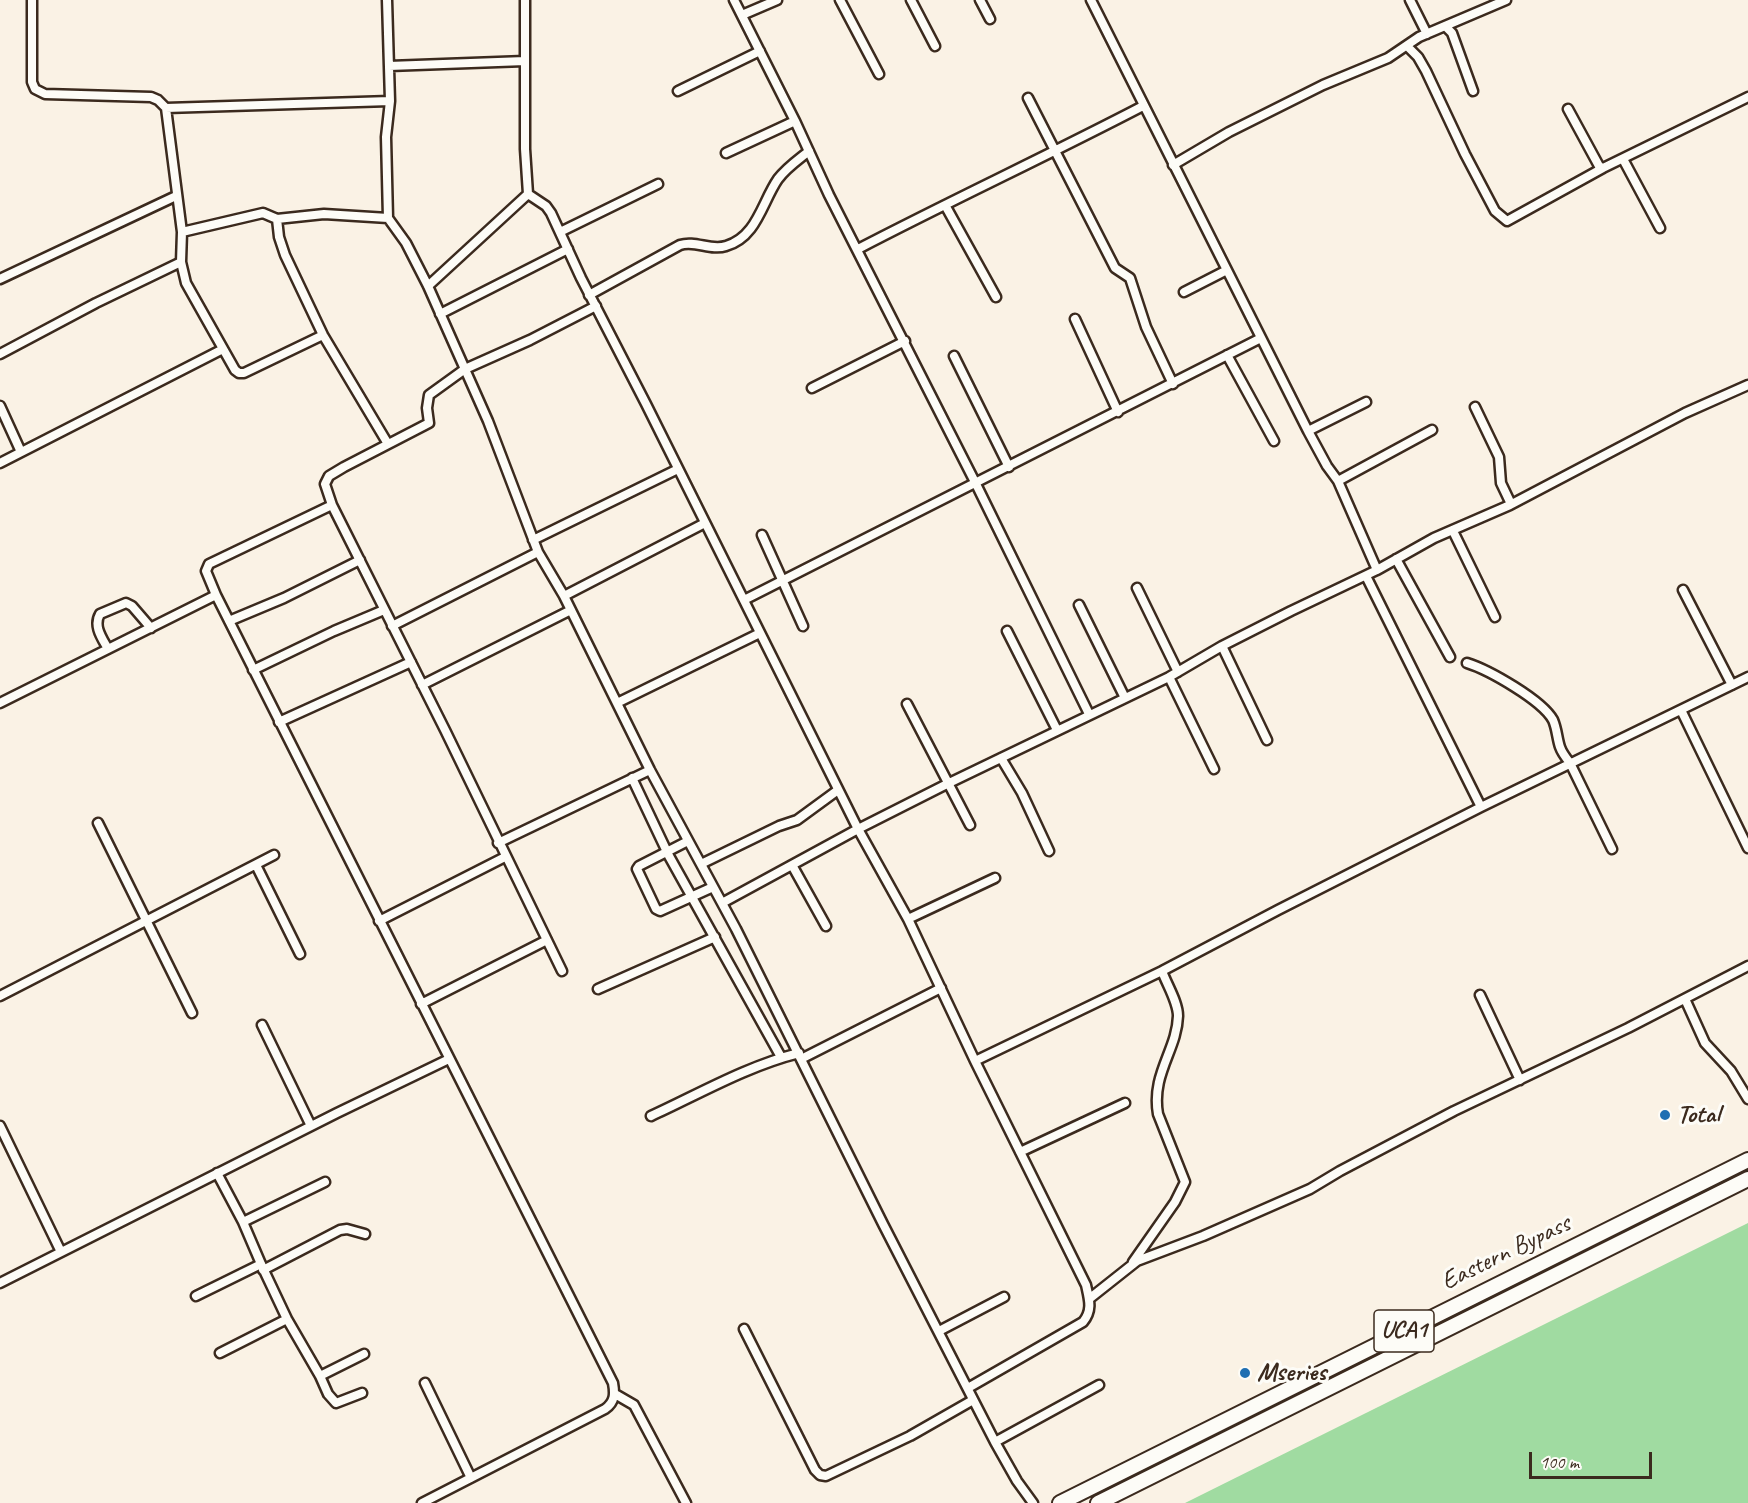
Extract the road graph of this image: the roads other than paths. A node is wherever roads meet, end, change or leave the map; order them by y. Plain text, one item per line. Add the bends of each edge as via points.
1 (32, 0) edge
2 (387, 0) edge
3 (525, 0) edge
4 (734, 0) edge
5 (777, 0) edge
6 (840, 0) edge
7 (911, 0) edge
8 (980, 0) edge
9 (1091, 0) edge
10 (1410, 0) edge
11 (1506, 0) edge
12 (742, 15) junction
13 (990, 19) dead end
14 (1446, 27) junction
15 (1426, 34) junction
16 (935, 46) dead end
17 (1407, 46) junction
18 (760, 51) junction
19 (525, 61) junction
20 (389, 66) junction
21 (879, 74) dead end
22 (678, 91) dead end
23 (1473, 91) dead end
24 (1748, 97) edge
25 (1028, 98) dead end
26 (390, 101) junction
27 (1143, 106) junction
28 (166, 108) junction
29 (1568, 109) dead end
30 (795, 121) junction
31 (809, 151) junction
32 (1056, 151) junction
33 (726, 153) dead end
34 (1623, 159) junction
35 (1173, 165) junction
36 (1603, 168) junction
37 (658, 184) dead end
38 (528, 194) junction
39 (176, 196) junction
40 (945, 205) junction
41 (388, 218) junction
42 (277, 219) junction
43 (1660, 228) dead end
44 (182, 232) junction
45 (560, 232) junction
46 (568, 249) junction
47 (858, 249) junction
48 (181, 262) junction
49 (1227, 270) junction
50 (0, 279) edge
51 (428, 286) junction
52 (1184, 292) dead end
53 (589, 295) junction
54 (996, 297) dead end
55 (596, 306) junction
56 (440, 314) junction
57 (1075, 319) dead end
58 (323, 335) junction
59 (1261, 338) junction
60 (905, 341) junction
61 (223, 349) junction
62 (0, 354) edge
63 (1227, 355) junction
64 (954, 356) dead end
65 (465, 369) junction
66 (1173, 384) junction
67 (1748, 385) edge
68 (813, 388) dead end
69 (1366, 402) dead end
70 (0, 406) edge
71 (1475, 407) dead end
72 (1118, 412) junction
73 (1432, 430) dead end
74 (1308, 431) junction
75 (1274, 441) dead end
76 (388, 444) junction
77 (21, 452) junction
78 (0, 463) edge
79 (1009, 467) junction
80 (678, 469) junction
81 (1338, 481) junction
82 (976, 484) junction
83 (1511, 504) junction
84 (332, 505) junction
85 (705, 523) junction
86 (1453, 531) junction
87 (762, 535) dead end
88 (533, 540) junction
89 (537, 552) junction
90 (360, 560) junction
91 (1396, 560) junction
92 (1377, 570) junction
93 (1366, 576) junction
94 (782, 580) junction
95 (1137, 588) dead end
96 (1683, 590) dead end
97 (216, 595) junction
98 (564, 596) junction
99 (744, 600) junction
100 (1079, 605) dead end
101 (384, 610) junction
102 (571, 610) junction
103 (1495, 618) dead end
104 (229, 621) junction
105 (392, 626) junction
106 (803, 626) dead end
107 (151, 628) junction
108 (1007, 631) dead end
109 (760, 633) junction
110 (1222, 646) junction
111 (108, 649) junction
112 (1450, 657) dead end
113 (411, 662) junction
114 (1467, 663) dead end
115 (253, 670) junction
116 (1178, 672) junction
117 (1169, 677) junction
118 (1748, 677) edge
119 (422, 685) junction
120 (1732, 685) junction
121 (1125, 698) junction
122 (0, 703) edge
123 (617, 703) junction
124 (907, 704) dead end
125 (1681, 710) junction
126 (1089, 714) junction
127 (279, 722) junction
128 (1057, 730) junction
129 (1268, 740) dead end
130 (1001, 758) junction
131 (1570, 764) junction
132 (650, 770) junction
133 (1214, 770) dead end
134 (632, 778) junction
135 (947, 784) junction
136 (838, 790) junction
137 (1481, 807) junction
138 (98, 823) dead end
139 (970, 825) dead end
140 (858, 829) junction
141 (688, 841) junction
142 (498, 843) junction
143 (1748, 848) edge
144 (1612, 849) dead end
145 (1049, 851) dead end
146 (667, 852) junction
147 (274, 855) dead end
148 (505, 857) junction
149 (701, 864) junction
150 (256, 865) junction
151 (792, 865) junction
152 (995, 878) dead end
153 (713, 887) junction
154 (692, 897) junction
155 (722, 903) junction
156 (908, 920) junction
157 (146, 921) junction
158 (379, 921) junction
159 (826, 927) dead end
160 (715, 937) junction
161 (547, 940) junction
162 (300, 954) dead end
163 (1748, 966) edge
164 (562, 971) dead end
165 (1162, 971) junction
166 (941, 988) junction
167 (598, 989) dead end
168 (1480, 995) dead end
169 (0, 996) edge
170 (1685, 999) junction
171 (421, 1004) junction
172 (192, 1013) dead end
173 (262, 1025) dead end
174 (800, 1056) junction
175 (781, 1058) junction
176 (449, 1059) junction
177 (975, 1061) junction
178 (1520, 1080) junction
179 (1748, 1099) edge
180 (1125, 1103) dead end
181 (651, 1116) dead end
182 (0, 1126) edge
183 (311, 1126) junction
184 (1020, 1152) junction
185 (1748, 1160) edge
186 (217, 1173) junction
187 (1748, 1179) edge
188 (325, 1182) dead end
189 (243, 1222) junction
190 (365, 1234) dead end
191 (61, 1252) junction
192 (1131, 1265) junction
193 (262, 1267) junction
194 (0, 1283) edge
195 (196, 1296) dead end
196 (1004, 1297) dead end
197 (1089, 1299) junction
198 (1457, 1305) junction
199 (288, 1319) junction
200 (1464, 1321) junction
201 (744, 1329) dead end
202 (939, 1331) junction
203 (220, 1353) dead end
204 (364, 1354) dead end
205 (320, 1376) junction
206 (425, 1383) dead end
207 (1099, 1385) dead end
208 (968, 1388) junction
209 (362, 1393) dead end
210 (615, 1394) junction
211 (973, 1400) junction
212 (994, 1442) junction
213 (471, 1478) junction
214 (422, 1503) edge
215 (686, 1503) edge
216 (1033, 1503) edge
217 (1060, 1503) edge
218 (1098, 1503) edge

1 - 28 street via 35,89 45,94 151,97
2 - 20 street
3 - 19 street
4 - 12 street
5 - 12 street
6 - 21 street
7 - 16 street
8 - 13 street
9 - 27 street
10 - 15 street
11 - 14 street
12 - 18 street
14 - 15 street
14 - 23 street via 1452,33
15 - 17 street
17 - 35 street via 1229,132
17 - 36 street via 1426,71 1495,211 1507,220
18 - 22 street
18 - 30 street
19 - 20 street
19 - 38 street
20 - 26 street
24 - 34 street
25 - 32 street
26 - 28 street
26 - 41 street via 386,137
27 - 32 street
27 - 35 street
28 - 39 street
29 - 36 street
30 - 31 street
30 - 33 street
31 - 47 street
31 - 53 street via 786,169 754,225 731,244 680,245
32 - 40 street
32 - 66 street via 1115,268 1130,278 1146,327
34 - 36 street
34 - 43 street
35 - 49 street
37 - 45 street
38 - 45 street via 546,206
38 - 51 street
39 - 44 street
39 - 50 street
40 - 47 street
40 - 54 street
41 - 42 street via 324,214
41 - 51 street
42 - 44 street via 263,213
42 - 58 street via 285,255
44 - 48 street
45 - 46 street
46 - 53 street
46 - 56 street
47 - 60 street
48 - 61 street via 186,283
48 - 62 street
49 - 52 street
49 - 59 street
51 - 56 street
53 - 55 street
55 - 65 street
55 - 80 street
56 - 65 street
57 - 72 street
58 - 61 street via 244,373 235,370
58 - 76 street
59 - 63 street
59 - 74 street
60 - 68 street
60 - 82 street
61 - 77 street
63 - 66 street
63 - 75 street
64 - 79 street
65 - 76 street via 429,395 429,423
65 - 88 street
66 - 72 street
67 - 83 street via 1685,413
69 - 74 street
70 - 77 street
71 - 83 street via 1499,458 1501,483
72 - 79 street
73 - 81 street
74 - 81 street
76 - 84 street via 329,476 325,484
77 - 78 street
79 - 82 street
80 - 85 street
80 - 88 street
81 - 92 street
82 - 94 street
82 - 126 street
83 - 86 street
84 - 90 street
84 - 97 street via 209,564 206,571
85 - 98 street
85 - 99 street
86 - 91 street
86 - 103 street
87 - 94 street
88 - 89 street
89 - 98 street
89 - 105 street
90 - 101 street
90 - 104 street
91 - 92 street
91 - 112 street
92 - 93 street
93 - 110 street
93 - 137 street
94 - 99 street
94 - 106 street
95 - 116 street
96 - 120 street
97 - 104 street
97 - 107 street
98 - 102 street
99 - 109 street
100 - 121 street
101 - 105 street
101 - 115 street
102 - 119 street
102 - 123 street
104 - 115 street
105 - 113 street
107 - 111 street
107 - 111 street via 126,603 100,614 98,632
108 - 128 street
109 - 123 street
109 - 136 street
110 - 116 street
110 - 129 street
111 - 122 street
113 - 119 street
113 - 127 street
114 - 131 street via 1486,670 1547,711
115 - 127 street
116 - 117 street
117 - 121 street
117 - 133 street
118 - 120 street
119 - 142 street
120 - 125 street
121 - 126 street
123 - 132 street
124 - 135 street
125 - 131 street
125 - 143 street
126 - 128 street
127 - 158 street
128 - 130 street
130 - 135 street
130 - 145 street
131 - 137 street
131 - 144 street
132 - 134 street
132 - 141 street
134 - 142 street
134 - 146 street
135 - 139 street
135 - 140 street
136 - 140 street
136 - 149 street via 797,820
137 - 165 street
138 - 157 street
140 - 151 street
140 - 156 street
141 - 146 street
141 - 149 street
142 - 148 street
146 - 154 street
146 - 154 street via 637,869 656,909 660,911
147 - 150 street
148 - 158 street
148 - 161 street
149 - 153 street
150 - 157 street
150 - 162 street
151 - 155 street
151 - 159 street
152 - 156 street
153 - 154 street
153 - 155 street
154 - 160 street
155 - 174 street
156 - 166 street
157 - 169 street
157 - 172 street
158 - 171 street
160 - 167 street
160 - 175 street
161 - 164 street
161 - 171 street
163 - 170 street
165 - 177 street
165 - 192 street via 1178,1017 1161,1071 1156,1104 1185,1182
166 - 174 street
166 - 177 street
168 - 178 street
170 - 178 street
170 - 179 street via 1705,1043 1731,1071
171 - 176 street
173 - 183 street
174 - 175 street
174 - 202 street
175 - 181 street
176 - 183 street
176 - 210 street via 613,1383
177 - 184 street
178 - 192 street via 1310,1189
180 - 184 street
182 - 191 street
183 - 186 street
184 - 197 street via 1086,1285
185 - 198 main road, Eastern Bypass / UCA1
186 - 189 street
186 - 191 street
187 - 200 main road, Eastern Bypass / UCA1
188 - 189 street
189 - 193 street
190 - 193 street via 340,1230
191 - 194 street
192 - 197 street
193 - 195 street
193 - 199 street
196 - 202 street
197 - 208 street via 1089,1313 1083,1322
198 - 200 main road
198 - 217 main road, Eastern Bypass / UCA1
199 - 203 street
199 - 205 street
200 - 218 main road, Eastern Bypass / UCA1
201 - 211 street via 820,1475 885,1449
202 - 208 street
204 - 205 street
205 - 209 street via 336,1403
206 - 213 street
207 - 212 street
208 - 211 street
210 - 213 street via 605,1409
210 - 215 street via 634,1405
211 - 212 street
212 - 216 street
213 - 214 street

